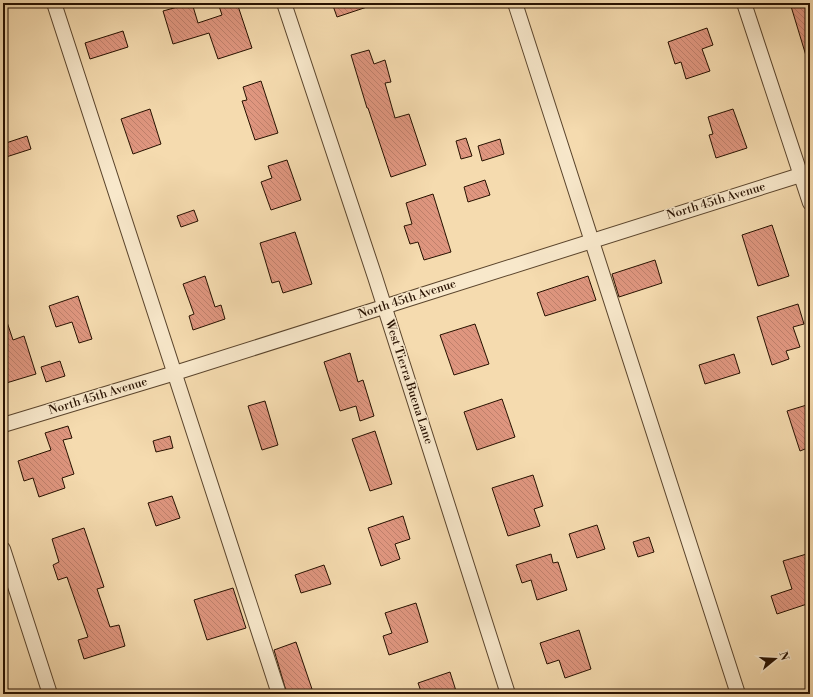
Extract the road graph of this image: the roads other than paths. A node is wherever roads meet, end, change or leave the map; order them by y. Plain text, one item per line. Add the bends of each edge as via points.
1 (54, 3) edge
2 (284, 3) edge
3 (515, 3) edge
4 (744, 3) edge
5 (805, 173) edge
6 (810, 204) edge
7 (591, 240) junction
8 (384, 306) junction
9 (175, 373) junction
10 (3, 424) edge
11 (3, 549) edge
12 (50, 694) edge
13 (279, 694) edge
14 (508, 694) edge
15 (738, 694) edge

1 - 9 street
2 - 8 street, West Tierra Buena Lane
3 - 7 street
4 - 5 street
5 - 6 street
5 - 7 street, North 45th Avenue
7 - 8 street, North 45th Avenue
7 - 15 street
8 - 9 street, North 45th Avenue
8 - 14 street, West Tierra Buena Lane
9 - 10 street, North 45th Avenue
9 - 13 street
11 - 12 street

